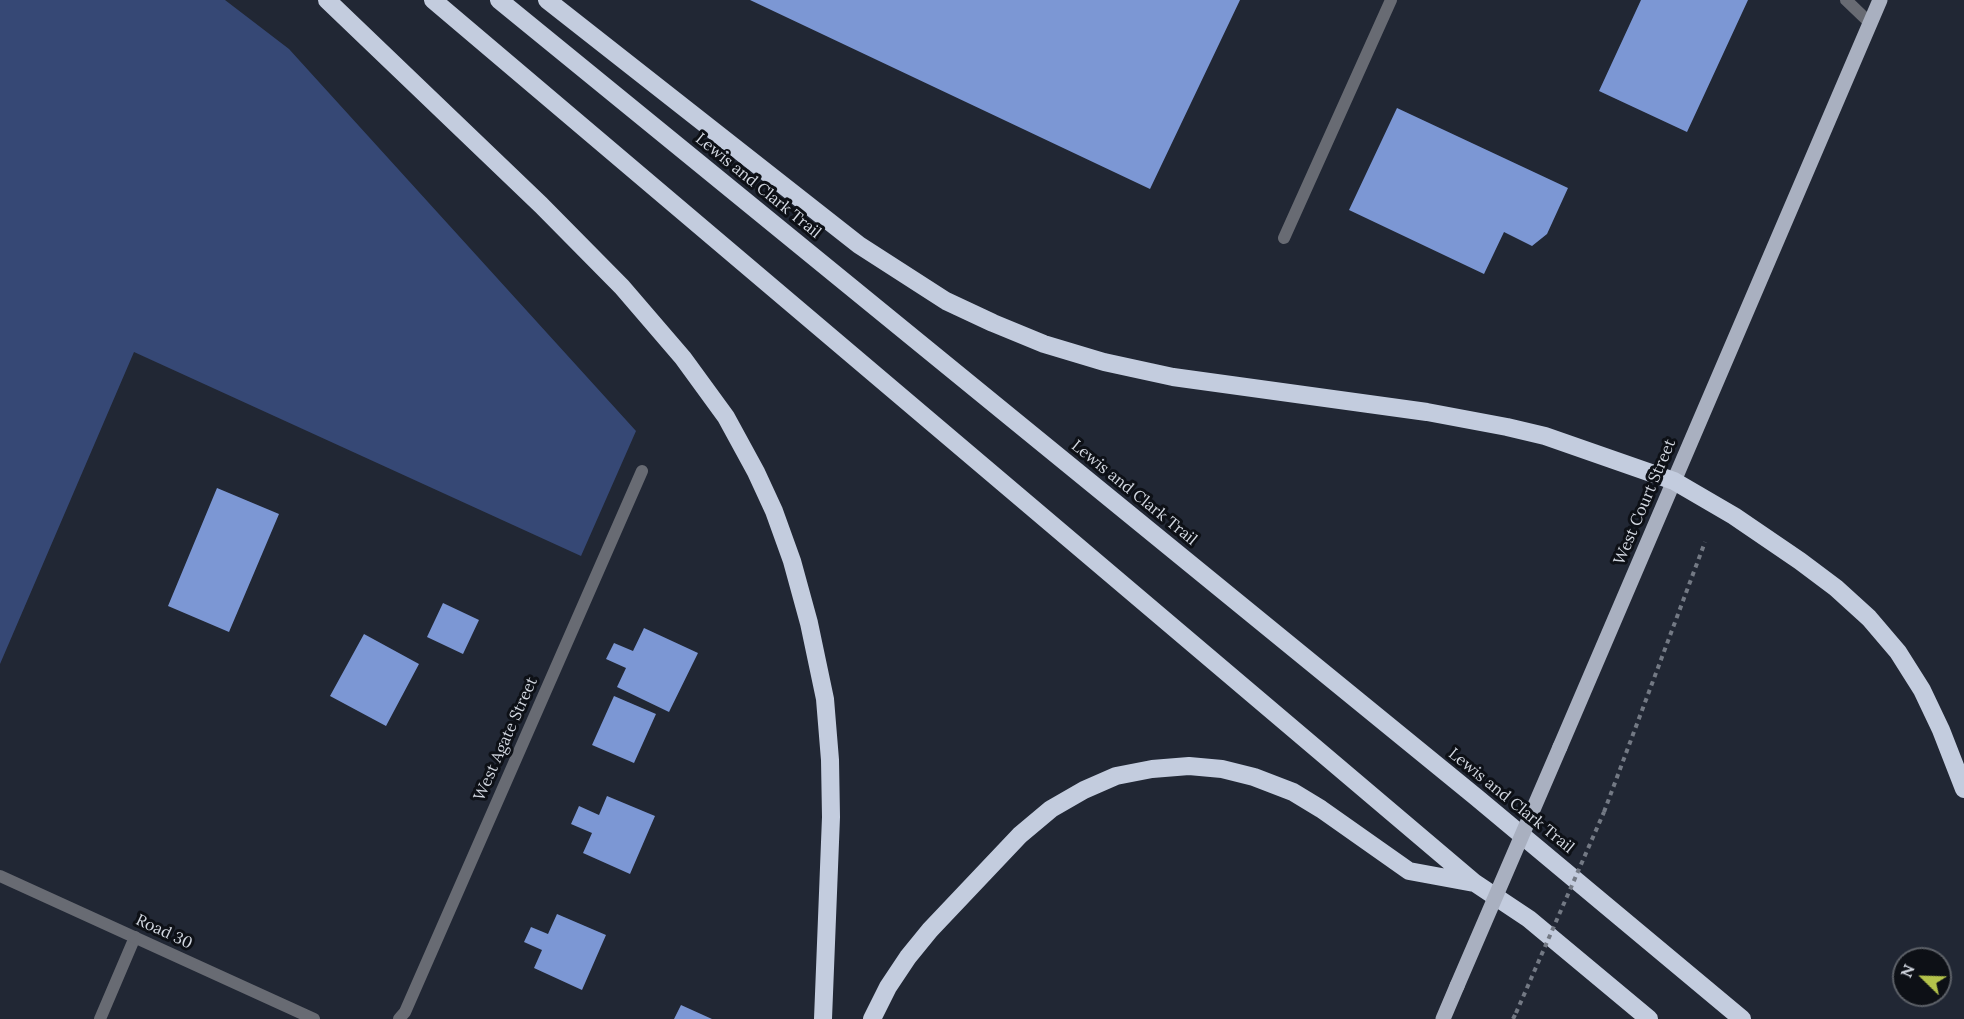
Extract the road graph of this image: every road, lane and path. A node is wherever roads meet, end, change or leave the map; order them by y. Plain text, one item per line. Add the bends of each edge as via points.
1 (327, 0) edge
2 (433, 0) edge
3 (499, 0) edge
4 (547, 0) edge
5 (1391, 0) edge
6 (1846, 0) edge
7 (1880, 0) edge
8 (1870, 23) junction
9 (1284, 238) dead end
10 (642, 471) dead end
11 (1674, 481) junction
12 (1705, 542) dead end
13 (1964, 789) edge
14 (0, 876) edge
15 (1474, 883) junction
16 (135, 937) junction
17 (100, 1019) edge
18 (314, 1019) edge
19 (399, 1019) edge
20 (823, 1019) edge
21 (872, 1019) edge
22 (1443, 1019) edge
23 (1513, 1019) edge
24 (1649, 1019) edge
25 (1742, 1019) edge

1 - 20 highway via 622,287 683,358 726,417 756,472 792,561 825,699 831,817
2 - 15 highway
3 - 25 highway, Lewis and Clark Trail via 1485,804
4 - 11 highway via 859,245 946,301 993,323 1104,362 1173,377 1507,427 1545,436
5 - 9 street
6 - 8 street
7 - 8 main road, West Court Street
8 - 11 main road, West Court Street
10 - 19 street, West Agate Street
11 - 13 highway via 1791,554 1869,618 1923,690
11 - 22 main road, West Court Street, bridge
12 - 23 path, bridge via 1604,812
14 - 16 street, Road 30
15 - 21 highway via 1409,871 1302,797 1254,777 1189,766 1116,776 1051,809 1020,835 908,957
15 - 24 highway via 1529,918
16 - 17 street
16 - 18 street, Road 30

